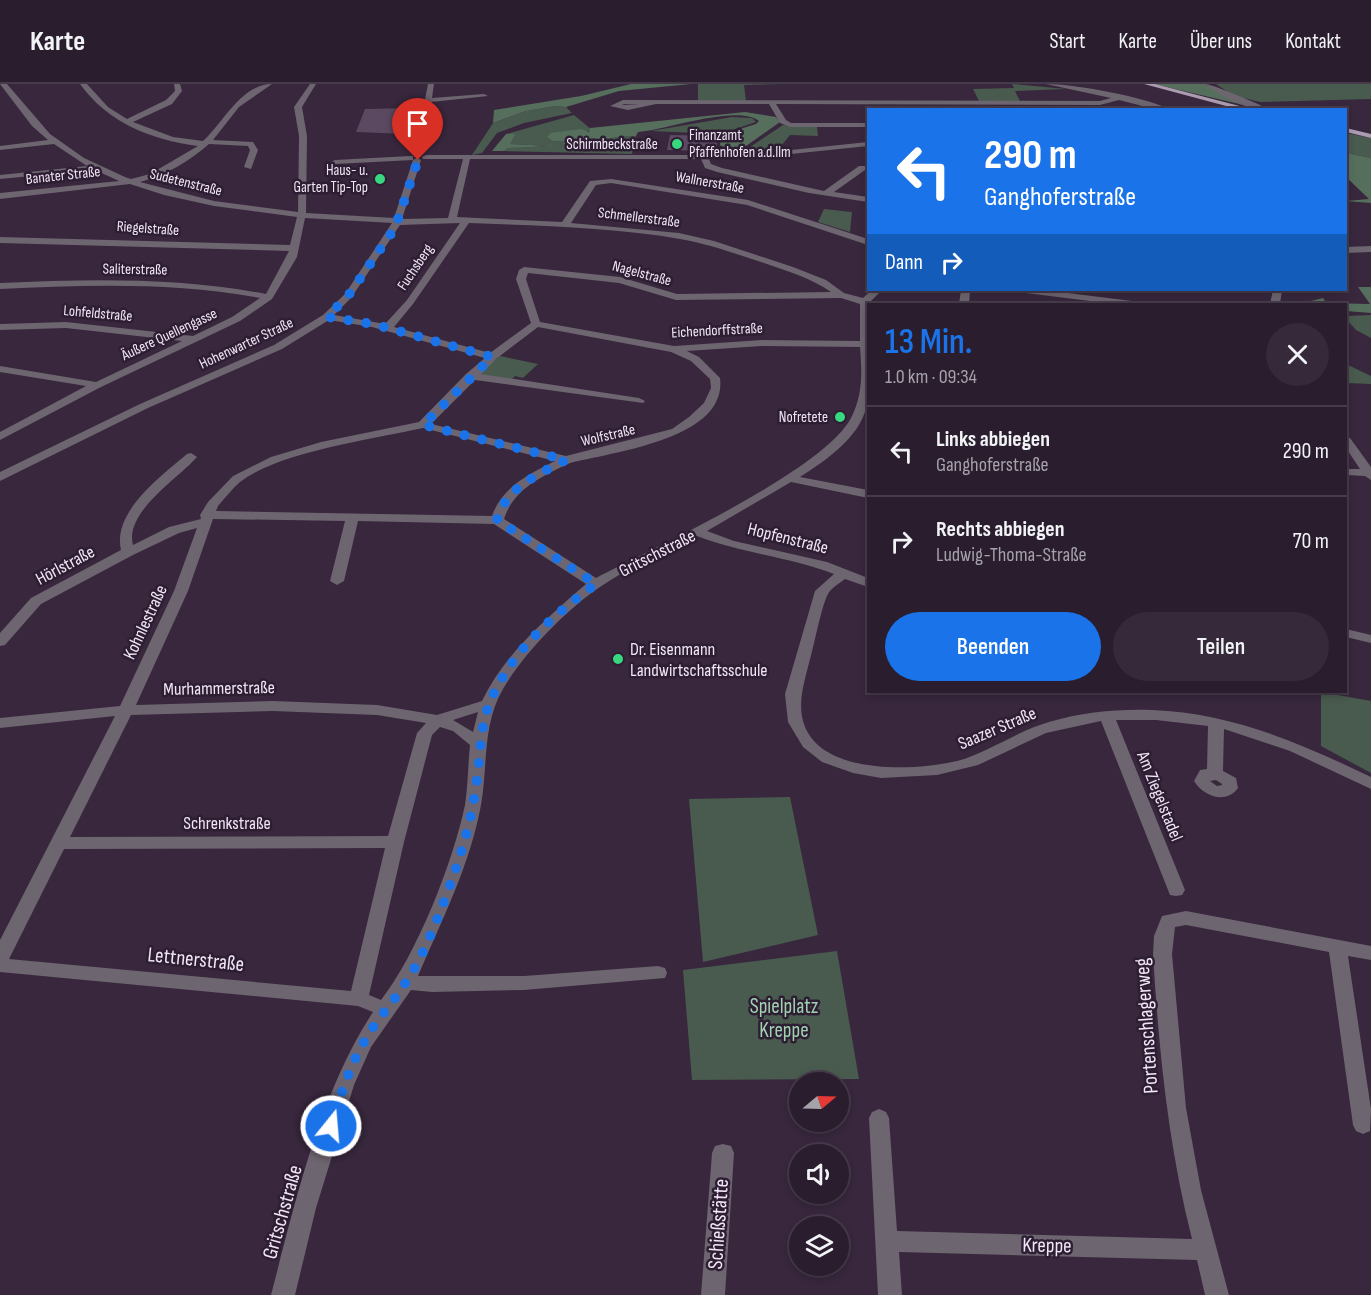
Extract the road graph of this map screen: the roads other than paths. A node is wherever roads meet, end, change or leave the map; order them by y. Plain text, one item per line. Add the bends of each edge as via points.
1 (3, 84) edge
2 (83, 84) edge
3 (177, 84) edge
4 (268, 84) edge
5 (313, 84) edge
6 (431, 84) edge
7 (1049, 84) edge
8 (1147, 84) edge
9 (1209, 84) edge
10 (484, 96) dead end
11 (1120, 97) junction
12 (427, 100) junction
13 (771, 102) junction
14 (653, 104) dead end
15 (1161, 108) edge
16 (1244, 108) edge
17 (1261, 108) edge
18 (129, 121) junction
19 (867, 125) edge
20 (1347, 130) edge
21 (1371, 136) edge
22 (54, 142) junction
23 (206, 143) junction
24 (867, 144) edge
25 (0, 147) edge
26 (418, 157) junction
27 (467, 157) junction
28 (704, 158) junction
29 (335, 162) dead end
30 (98, 167) junction
31 (248, 167) dead end
32 (862, 168) dead end
33 (0, 177) edge
34 (130, 182) junction
35 (825, 194) junction
36 (0, 195) edge
37 (867, 199) edge
38 (302, 214) junction
39 (452, 220) junction
40 (398, 221) junction
41 (466, 221) junction
42 (565, 225) junction
43 (0, 240) edge
44 (867, 242) edge
45 (295, 248) junction
46 (1371, 249) edge
47 (1347, 250) edge
48 (0, 286) edge
49 (876, 291) edge
50 (1031, 291) edge
51 (841, 295) junction
52 (1054, 296) edge
53 (269, 297) junction
54 (865, 303) junction
55 (1121, 303) edge
56 (327, 317) junction
57 (536, 324) junction
58 (0, 327) edge
59 (387, 328) junction
60 (194, 339) junction
61 (865, 344) junction
62 (674, 350) junction
63 (492, 357) junction
64 (0, 369) edge
65 (867, 372) edge
66 (470, 376) junction
67 (97, 385) junction
68 (867, 389) edge
69 (172, 393) junction
70 (639, 401) dead end
71 (856, 419) junction
72 (867, 422) edge
73 (423, 425) junction
74 (0, 437) edge
75 (1347, 441) edge
76 (190, 457) dead end
77 (566, 460) junction
78 (1347, 472) edge
79 (1370, 474) edge
80 (0, 477) edge
81 (789, 478) junction
82 (0, 488) edge
83 (867, 494) edge
84 (205, 518) junction
85 (352, 519) junction
86 (497, 520) junction
87 (699, 532) junction
88 (128, 552) junction
89 (844, 573) junction
90 (337, 581) dead end
91 (867, 583) edge
92 (596, 584) junction
93 (1347, 633) edge
94 (1371, 639) edge
95 (0, 642) edge
96 (488, 704) junction
97 (126, 710) junction
98 (1107, 716) junction
99 (438, 720) junction
100 (0, 723) edge
101 (1216, 723) junction
102 (478, 743) junction
103 (1215, 774) dead end
104 (1371, 784) edge
105 (59, 843) junction
106 (395, 843) junction
107 (1176, 890) dead end
108 (1337, 946) junction
109 (1371, 953) edge
110 (0, 958) edge
111 (0, 965) edge
112 (658, 973) dead end
113 (406, 982) junction
114 (359, 999) junction
115 (385, 1009) junction
116 (879, 1118) dead end
117 (1363, 1125) dead end
118 (723, 1153) dead end
119 (888, 1241) junction
120 (1206, 1250) junction
121 (283, 1295) edge
122 (713, 1295) edge
123 (890, 1295) edge
124 (1217, 1295) edge

1 - 22 street, Sudetenstraße via 11,101
2 - 18 street via 101,105
3 - 18 street via 179,92 171,100
4 - 23 street via 236,105
5 - 38 street, Äußere Quellengasse via 298,107 303,136
6 - 12 street, Hohenwarter Straße
7 - 11 street
8 - 16 main road
9 - 17 street via 1233,99
10 - 12 street
11 - 13 street via 1090,103
11 - 15 street
12 - 26 street, Hohenwarter Straße
13 - 14 street
13 - 19 street via 790,125
18 - 23 street via 163,137
20 - 21 main road
22 - 25 street
22 - 30 street, Sudetenstraße
23 - 31 street via 252,145
23 - 34 street via 159,173
24 - 28 street, Schirmbeckstraße via 772,156
26 - 27 street, Schirmbeckstraße
26 - 29 street, Schirmbeckstraße
26 - 40 street, Hohenwarter Straße
27 - 28 street, Schirmbeckstraße
27 - 39 street
28 - 35 street via 712,168
30 - 33 street
30 - 34 street, Sudetenstraße
32 - 35 street
34 - 36 street, Banater Straße
34 - 38 street, Sudetenstraße via 227,206
35 - 37 street
38 - 40 street, Sudetenstraße
38 - 45 street, Äußere Quellengasse
39 - 40 street, Schmellerstraße
39 - 41 street, Schmellerstraße
40 - 56 street, Hohenwarter Straße via 348,296
41 - 42 street, Schmellerstraße
41 - 59 street, Fuchsberg via 410,302
42 - 44 street, Wallnerstraße via 593,183 611,181 748,203
42 - 51 street, Schmellerstraße via 644,231 711,243 808,275
43 - 45 street, Riegelstraße
45 - 53 street, Äußere Quellengasse
46 - 47 street
48 - 53 street, Saliterstraße via 183,284 223,287
49 - 54 street
50 - 52 street
51 - 54 street, Schmellerstraße
51 - 57 street, Nagelstraße via 676,297 620,280 524,270 522,285
52 - 55 street
53 - 60 street, Äußere Quellengasse via 236,319
54 - 61 street, Gritschstraße
56 - 59 street
56 - 69 street, Hohenwarter Straße via 278,347
57 - 62 street, Eichendorffstraße
57 - 63 street
58 - 60 street, Lohfeldstraße via 55,324
59 - 63 street
60 - 67 street, Äußere Quellengasse
61 - 62 street, Eichendorffstraße via 762,343
61 - 65 street, Gritschstraße
62 - 77 street, Wolfstraße via 695,359 715,378 707,407 668,435
63 - 66 street
64 - 67 street
66 - 70 street, Wolfstraße
66 - 73 street
67 - 74 street, Äußere Quellengasse
68 - 71 street, Gritschstraße
69 - 80 street, Hohenwarter Straße
69 - 82 street via 182,398
71 - 72 street
71 - 81 street, Gritschstraße via 831,450
73 - 77 street, Wolfstraße
73 - 84 street, Kohnlestraße via 305,450 261,465 227,487
75 - 79 street
76 - 88 street via 140,507 125,538
77 - 86 street via 520,485 504,503
78 - 79 street
81 - 83 street
81 - 87 street, Gritschstraße
84 - 85 street, Hörlstraße
84 - 88 street, Hörlstraße
84 - 97 street, Kohnlestraße via 182,591
85 - 86 street, Hörlstraße
85 - 90 street
86 - 92 street
87 - 89 street, Hopfenstraße via 730,544
87 - 92 street, Gritschstraße
88 - 95 street, Hörlstraße via 36,601
89 - 91 street, Hopfenstraße
89 - 98 street, Saazer Straße via 822,591 793,694 792,708 799,730 828,759 885,773 944,769 980,759 1053,726
92 - 96 street, Gritschstraße via 538,632 507,670
93 - 94 street
96 - 99 street, Murhammerstraße
96 - 102 street, Gritschstraße
97 - 99 street, Murhammerstraße via 318,706
97 - 100 street, Murhammerstraße
97 - 105 street, Kohnlestraße
98 - 101 street, Saazer Straße via 1158,715
98 - 107 street, Am Ziegelstadel
99 - 102 street, Murhammerstraße via 458,728
99 - 106 street via 424,737
101 - 103 street
101 - 104 street, Saazer Straße via 1291,745
102 - 113 street, Gritschstraße via 477,783 462,849 442,905
105 - 106 street, Schrenkstraße
105 - 110 street, Kohnlestraße
106 - 114 street
108 - 109 street, Portenschlagerweg
108 - 117 street
108 - 120 street, Portenschlagerweg via 1186,918 1168,921 1165,926 1169,1046 1178,1125
111 - 114 street, Lettnerstraße
112 - 113 street via 524,983
113 - 115 street, Gritschstraße
114 - 115 street, Lettnerstraße
115 - 121 street, Gritschstraße via 363,1042 344,1085 305,1208
116 - 119 street
118 - 122 street, Schießstätte
119 - 120 street, Kreppe
119 - 123 street
120 - 124 street, Portenschlagerweg

